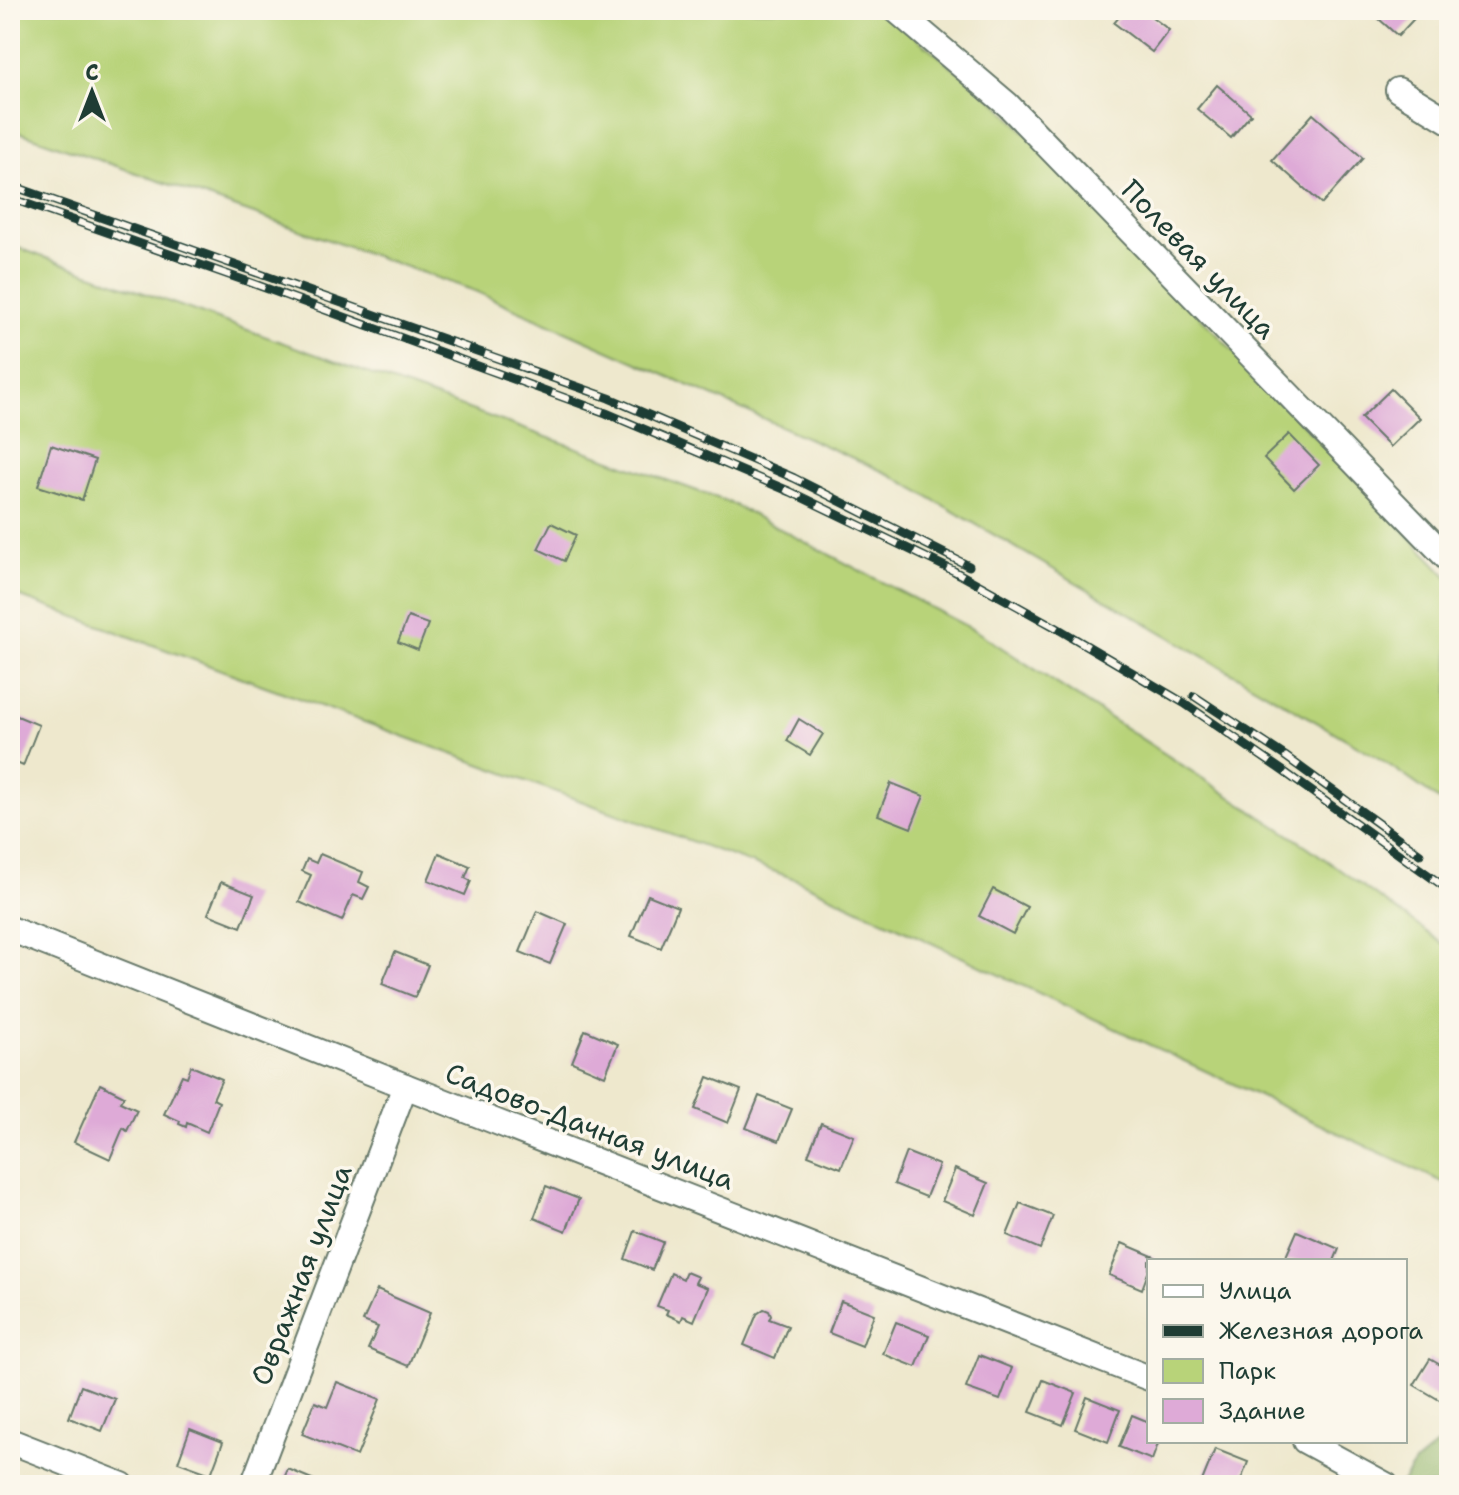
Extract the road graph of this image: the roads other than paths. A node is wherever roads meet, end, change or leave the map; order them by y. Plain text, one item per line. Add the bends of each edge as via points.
1 (896, 10) edge
2 (1398, 90) dead end
3 (1449, 121) edge
4 (1449, 560) edge
5 (10, 929) edge
6 (405, 1086) junction
7 (1147, 1377) edge
8 (10, 1441) edge
9 (1309, 1443) edge
10 (122, 1485) edge
11 (253, 1485) edge
12 (1386, 1485) edge

1 - 4 street, Полевая улица via 1008,105
2 - 3 street
5 - 6 street, Садово-Дачная улица
6 - 7 street, Садово-Дачная улица
6 - 11 street, Овражная улица
8 - 10 street
9 - 12 street

